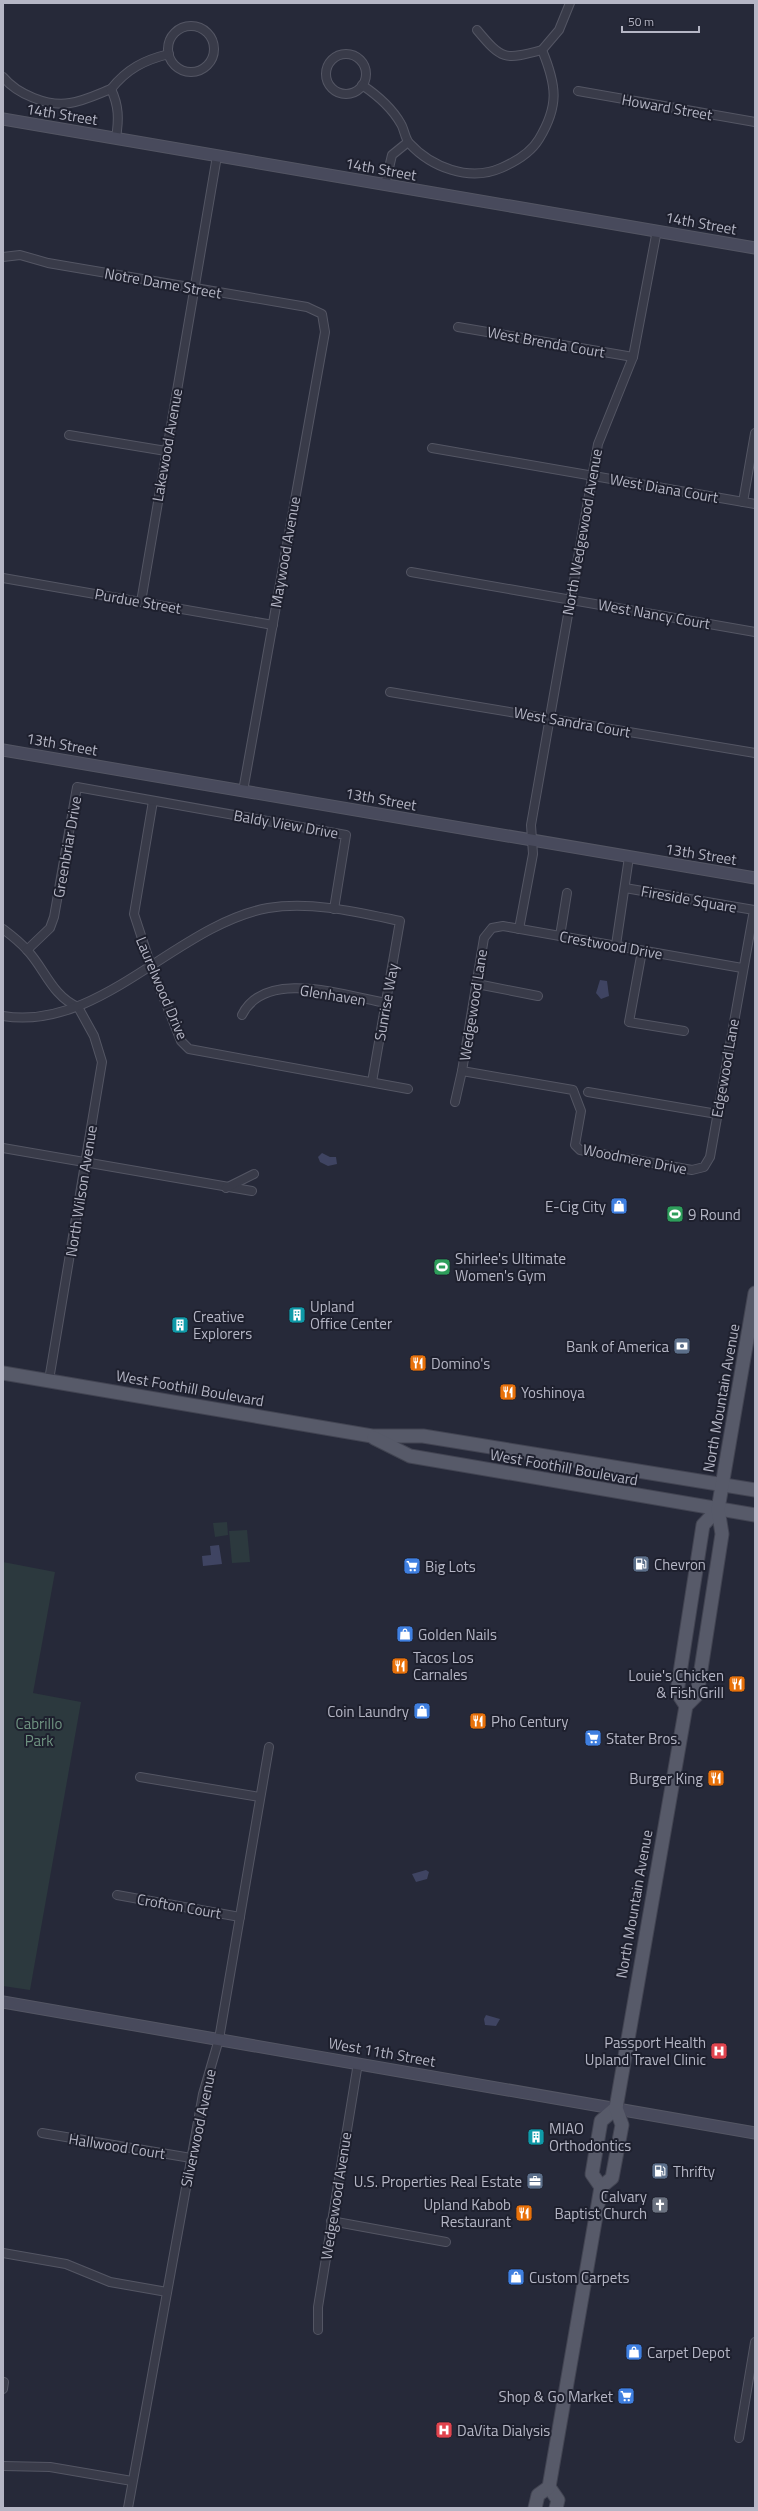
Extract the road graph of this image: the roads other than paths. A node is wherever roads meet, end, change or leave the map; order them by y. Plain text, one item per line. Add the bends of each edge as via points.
1 (570, 3) edge
2 (477, 30) dead end
3 (542, 50) junction
4 (169, 54) junction
5 (3, 78) edge
6 (362, 85) junction
7 (111, 89) junction
8 (578, 92) dead end
9 (3, 119) edge
10 (755, 122) edge
11 (116, 138) junction
12 (408, 142) junction
13 (217, 156) junction
14 (385, 184) junction
15 (657, 230) junction
16 (755, 248) edge
17 (3, 257) edge
18 (194, 288) junction
19 (322, 314) joint
20 (458, 327) dead end
21 (633, 357) junction
22 (755, 433) edge
23 (69, 435) dead end
24 (432, 448) dead end
25 (166, 451) junction
26 (592, 475) junction
27 (743, 502) junction
28 (755, 504) edge
29 (411, 572) dead end
30 (3, 578) edge
31 (570, 599) junction
32 (141, 602) junction
33 (272, 625) junction
34 (755, 632) edge
35 (390, 692) dead end
36 (550, 719) junction
37 (4, 753) edge
38 (755, 753) edge
39 (243, 791) junction
40 (153, 801) junction
41 (532, 840) junction
42 (629, 857) junction
43 (755, 878) edge
44 (625, 888) junction
45 (567, 893) dead end
46 (334, 909) junction
47 (754, 910) edge
48 (3, 929) edge
49 (519, 929) junction
50 (560, 936) junction
51 (484, 938) joint
52 (616, 945) junction
53 (27, 950) junction
54 (642, 951) junction
55 (150, 966) junction
56 (742, 968) junction
57 (477, 984) junction
58 (538, 996) dead end
59 (386, 1003) junction
60 (78, 1007) junction
61 (242, 1015) dead end
62 (3, 1016) edge
63 (684, 1031) dead end
64 (462, 1071) junction
65 (372, 1082) junction
66 (408, 1089) dead end
67 (573, 1090) joint
68 (588, 1092) dead end
69 (455, 1102) dead end
70 (717, 1114) junction
71 (3, 1148) edge
72 (86, 1163) junction
73 (704, 1167) joint
74 (254, 1174) dead end
75 (226, 1188) junction
76 (252, 1191) dead end
77 (755, 1293) edge
78 (3, 1373) edge
79 (49, 1380) junction
80 (372, 1436) junction
81 (722, 1484) junction
82 (755, 1490) edge
83 (718, 1508) junction
84 (755, 1515) edge
85 (686, 1706) junction
86 (269, 1748) dead end
87 (140, 1777) dead end
88 (260, 1798) junction
89 (117, 1895) dead end
90 (240, 1917) junction
91 (3, 2002) edge
92 (218, 2039) junction
93 (358, 2063) junction
94 (616, 2108) junction
95 (42, 2133) dead end
96 (755, 2133) edge
97 (191, 2158) junction
98 (601, 2187) junction
99 (331, 2222) junction
100 (446, 2242) dead end
101 (3, 2253) edge
102 (167, 2292) junction
103 (318, 2330) dead end
104 (755, 2342) edge
105 (739, 2438) dead end
106 (3, 2466) edge
107 (132, 2481) junction
108 (549, 2487) junction
109 (128, 2508) edge
110 (535, 2508) edge
111 (556, 2508) edge

1 - 3 street via 559,30
2 - 3 street via 495,51 505,57
3 - 12 street via 554,85 550,121 536,144 517,161 495,171 479,174 451,170 431,161
4 - 4 street via 179,68 197,71 211,61 214,43 203,29 186,26 172,37 168,45
4 - 7 street via 137,65 122,75
5 - 7 street via 33,98 51,102 69,103
6 - 6 street via 366,70 358,58 343,54 330,62 326,77 334,90 349,93
6 - 12 street via 385,104 401,123
7 - 11 street via 119,114
8 - 10 street, Howard Street
9 - 11 street, 14th Street
11 - 13 street, 14th Street
12 - 14 street via 392,155
13 - 14 street, 14th Street
13 - 18 street, Lakewood Avenue
14 - 15 street, 14th Street
15 - 16 street, 14th Street
15 - 21 street, North Wedgewood Avenue
17 - 18 street, Notre Dame Street via 20,255 48,263
18 - 19 street, Notre Dame Street via 307,307
18 - 25 street, Lakewood Avenue
19 - 33 street, Maywood Avenue via 325,332
20 - 21 street, West Brenda Court
21 - 26 street, North Wedgewood Avenue via 598,444
22 - 27 street
23 - 25 street
24 - 26 street, West Diana Court
25 - 32 street, Lakewood Avenue
26 - 27 street, West Diana Court
26 - 31 street, North Wedgewood Avenue
27 - 28 street, West Diana Court
29 - 31 street, West Nancy Court
30 - 32 street, Purdue Street
31 - 34 street, West Nancy Court
31 - 36 street, North Wedgewood Avenue
32 - 33 street, Purdue Street
33 - 39 street, Maywood Avenue
35 - 36 street, West Sandra Court
36 - 38 street, West Sandra Court
36 - 41 street, North Wedgewood Avenue via 531,825
37 - 39 street, 13th Street
39 - 41 street, 13th Street
40 - 46 street, Baldy View Drive via 346,835
40 - 53 street, Greenbriar Drive via 77,787 54,917 50,928
40 - 55 street, Laurelwood Drive via 134,914
41 - 42 street, 13th Street
41 - 49 street, North Wedgewood Avenue via 533,854
42 - 43 street, 13th Street
42 - 44 street
44 - 47 street, Fireside Square
44 - 52 street
45 - 50 street
46 - 55 street via 301,906 268,908 241,916 220,924
46 - 59 street, Sunrise Way via 400,921
47 - 56 street, Edgewood Lane
48 - 53 street
49 - 50 street, Crestwood Drive
49 - 51 street, Crestwood Drive via 503,926 492,928
50 - 52 street, Crestwood Drive
51 - 57 street, Wedgewood Lane
52 - 54 street, Crestwood Drive
53 - 60 street via 59,995 66,1002
54 - 56 street, Crestwood Drive
54 - 63 street via 629,1022
55 - 60 street
55 - 65 street, Laurelwood Drive via 181,1041 189,1049
56 - 70 street, Edgewood Lane
57 - 58 street
57 - 64 street, Wedgewood Lane
59 - 61 street, Glenhaven via 289,988 256,997 247,1005
59 - 65 street, Sunrise Way
60 - 62 street via 56,1014 22,1019
60 - 72 street, North Wilson Avenue via 94,1036 102,1062
64 - 67 street, Wedgewood Lane
64 - 69 street, Wedgewood Lane
65 - 66 street, Laurelwood Drive
67 - 73 street, Woodmere Drive via 581,1111 576,1145 580,1150 692,1170
68 - 70 street
70 - 73 street, Edgewood Lane via 710,1157
71 - 72 street
72 - 75 street
72 - 79 street, North Wilson Avenue
74 - 75 street
75 - 76 street
77 - 81 main road, North Mountain Avenue
78 - 79 main road, West Foothill Boulevard
79 - 80 main road, West Foothill Boulevard
80 - 81 main road, West Foothill Boulevard via 423,1436
80 - 83 main road, West Foothill Boulevard via 410,1456
81 - 82 main road, West Foothill Boulevard
81 - 83 main road, North Mountain Avenue
83 - 84 main road, West Foothill Boulevard
83 - 85 main road, North Mountain Avenue via 722,1534 697,1695
83 - 85 main road via 703,1525 696,1568 677,1692
85 - 94 main road, North Mountain Avenue
86 - 88 street, Silverwood Avenue
87 - 88 street
88 - 90 street, Silverwood Avenue
89 - 90 street, Crofton Court
90 - 92 street, Silverwood Avenue
91 - 92 street, West 11th Street
92 - 93 street, West 11th Street
92 - 97 street, Silverwood Avenue via 203,2094
93 - 94 street, West 11th Street
93 - 99 street, Wedgewood Avenue
94 - 96 street, West 11th Street
94 - 98 main road, North Mountain Avenue via 622,2125 612,2178
94 - 98 main road via 601,2121 592,2174
95 - 97 street, Hallwood Court
97 - 102 street, Silverwood Avenue
98 - 108 main road, North Mountain Avenue
99 - 100 street
99 - 103 street, Wedgewood Avenue via 318,2307
101 - 102 street via 66,2264 110,2282
102 - 107 street, Silverwood Avenue
104 - 105 street
106 - 107 street via 50,2467
107 - 109 street, Silverwood Avenue
108 - 110 main road via 538,2495
108 - 111 main road via 558,2500

